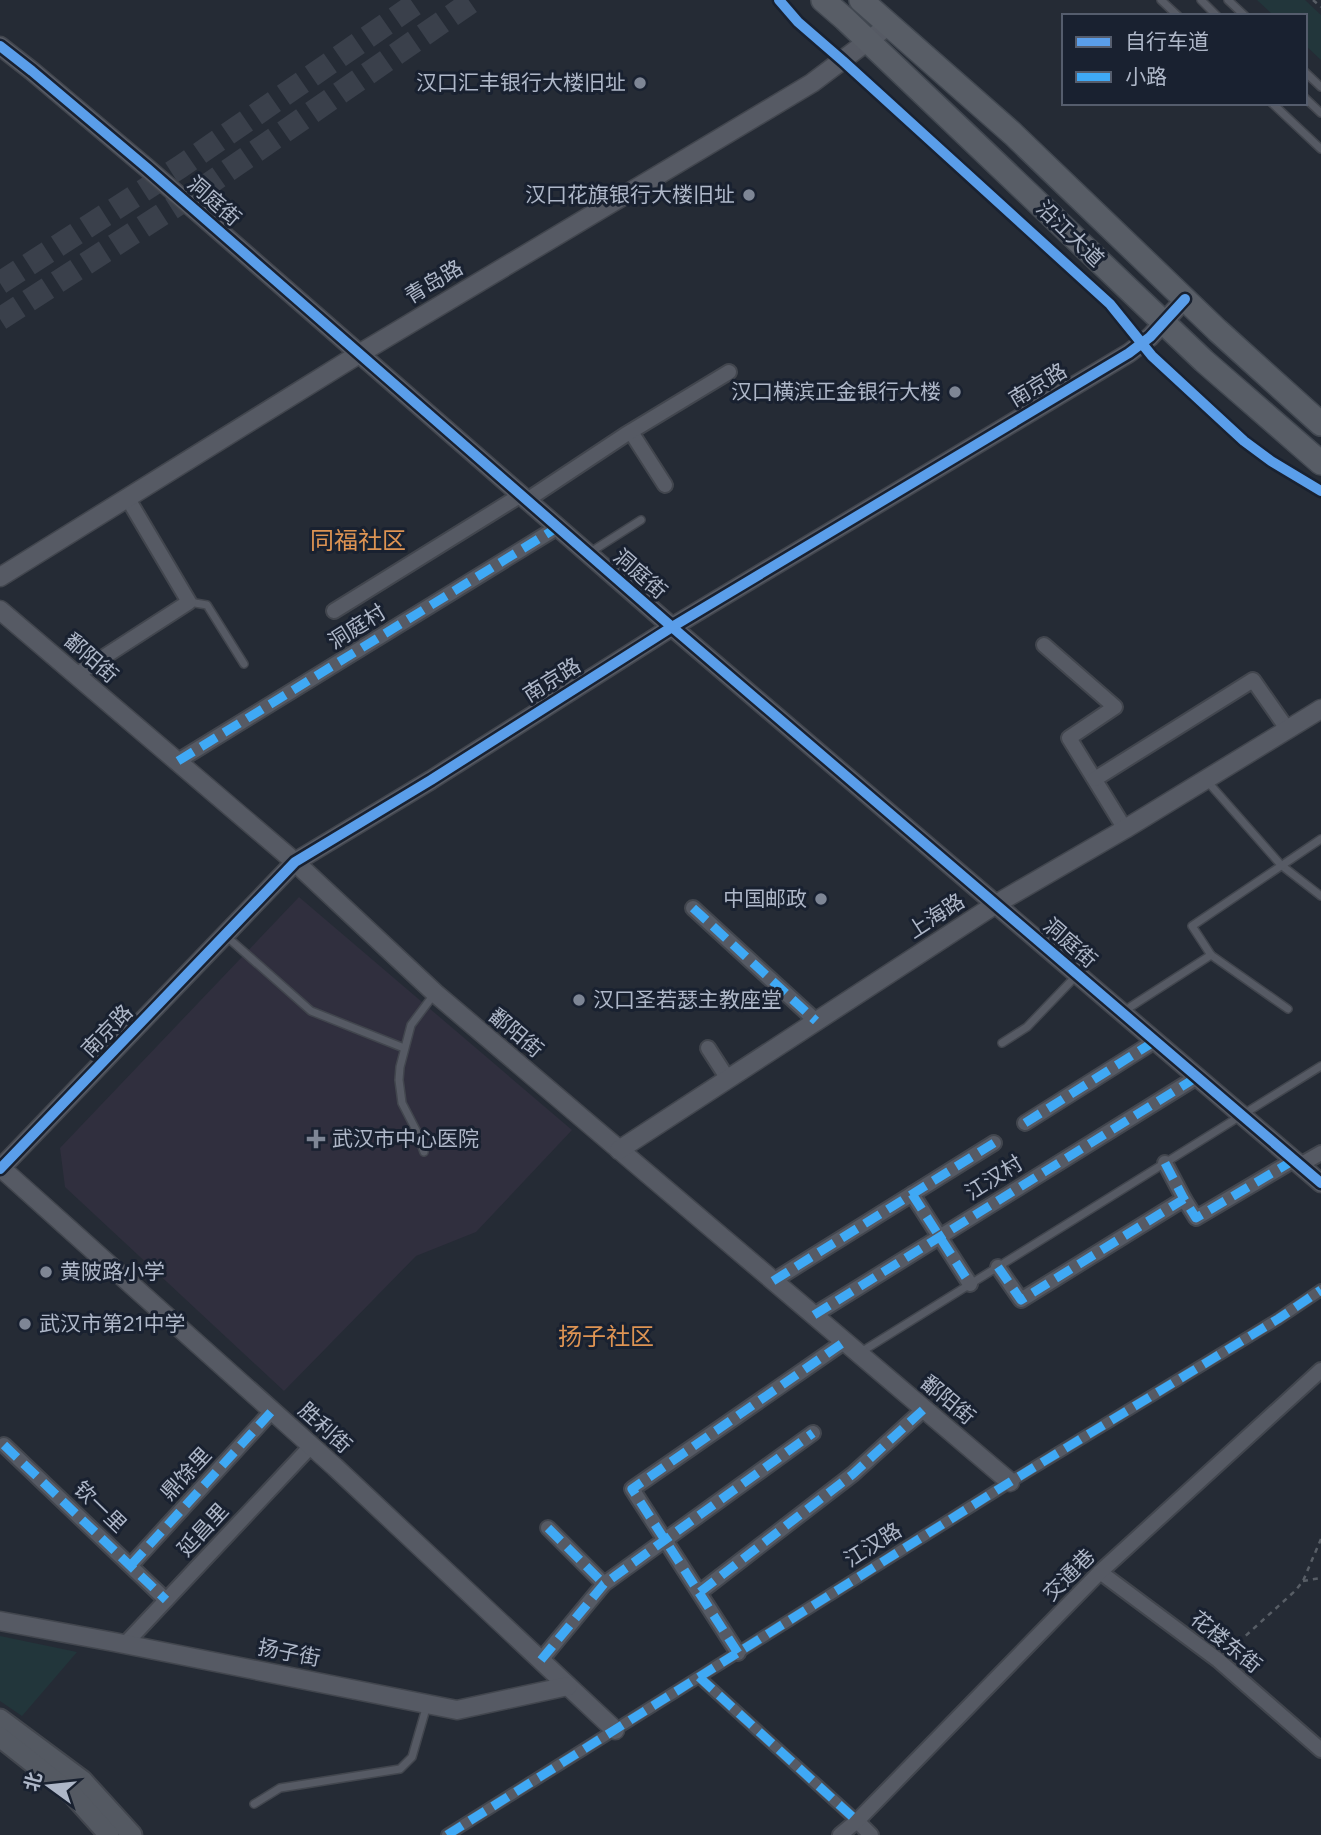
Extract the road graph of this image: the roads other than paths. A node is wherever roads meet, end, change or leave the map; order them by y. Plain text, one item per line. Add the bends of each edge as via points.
1 (822, 0) edge
2 (861, 0) edge
3 (1161, 0) edge
4 (1200, 0) edge
5 (1228, 0) edge
6 (1176, 14) edge
7 (1215, 14) edge
8 (1243, 14) edge
9 (890, 25) junction
10 (869, 42) junction
11 (0, 46) edge
12 (1307, 74) edge
13 (1321, 87) edge
14 (1307, 100) edge
15 (1274, 105) edge
16 (1321, 113) edge
17 (1321, 149) edge
18 (1185, 299) junction
19 (1163, 323) junction
20 (359, 354) junction
21 (729, 372) dead end
22 (1321, 424) edge
23 (631, 432) junction
24 (1321, 463) edge
25 (665, 485) dead end
26 (524, 498) junction
27 (128, 499) junction
28 (641, 520) dead end
29 (558, 527) junction
30 (588, 554) junction
31 (0, 577) edge
32 (189, 602) junction
33 (0, 610) edge
34 (334, 611) dead end
35 (672, 627) junction
36 (1044, 645) dead end
37 (243, 664) dead end
38 (76, 674) junction
39 (1321, 709) edge
40 (1288, 730) junction
41 (178, 761) junction
42 (1205, 778) junction
43 (1095, 779) junction
44 (1125, 829) junction
45 (1321, 839) edge
46 (295, 862) junction
47 (1281, 865) junction
48 (1321, 897) edge
49 (996, 904) junction
50 (693, 908) dead end
51 (226, 935) junction
52 (1210, 955) junction
53 (1078, 975) junction
54 (435, 993) junction
55 (1288, 1010) dead end
56 (1122, 1013) junction
57 (816, 1021) junction
58 (1155, 1041) junction
59 (1002, 1043) dead end
60 (404, 1048) junction
61 (708, 1048) dead end
62 (1321, 1066) edge
63 (1197, 1077) junction
64 (728, 1079) junction
65 (1242, 1115) junction
66 (1025, 1123) dead end
67 (993, 1143) dead end
68 (619, 1150) junction
69 (424, 1152) dead end
70 (1321, 1153) edge
71 (1166, 1163) junction
72 (1297, 1163) junction
73 (0, 1168) edge
74 (1321, 1183) edge
75 (912, 1194) junction
76 (1184, 1199) junction
77 (940, 1237) junction
78 (998, 1267) junction
79 (773, 1281) junction
80 (971, 1284) junction
81 (1321, 1290) edge
82 (814, 1315) junction
83 (844, 1342) junction
84 (859, 1354) junction
85 (1321, 1370) edge
86 (924, 1409) junction
87 (272, 1411) junction
88 (813, 1433) dead end
89 (4, 1445) dead end
90 (311, 1446) junction
91 (1010, 1482) junction
92 (548, 1528) dead end
93 (667, 1540) junction
94 (131, 1565) junction
95 (1100, 1572) junction
96 (604, 1584) junction
97 (699, 1592) junction
98 (166, 1600) junction
99 (0, 1621) edge
100 (125, 1644) junction
101 (738, 1653) junction
102 (541, 1660) junction
103 (699, 1677) junction
104 (568, 1686) junction
105 (427, 1704) junction
106 (0, 1719) edge
107 (615, 1730) junction
108 (3, 1745) edge
109 (1321, 1750) edge
110 (254, 1804) dead end
111 (857, 1821) junction
112 (109, 1835) edge
113 (132, 1835) edge
114 (447, 1835) edge
115 (840, 1835) edge
116 (871, 1835) edge

1 - 10 main road, 沿江大道
2 - 9 main road, 沿江大道
3 - 6 lane
4 - 7 lane
5 - 8 lane
9 - 10 street, 青岛路
9 - 18 main road, 沿江大道 via 1013,134
10 - 19 main road, 沿江大道
10 - 20 street, 青岛路 via 790,96
11 - 20 street, 洞庭街
12 - 13 lane
14 - 16 lane
15 - 17 lane
18 - 19 street, 南京路
18 - 22 main road, 沿江大道
19 - 24 main road, 沿江大道
19 - 35 street, 南京路 via 1129,353
20 - 26 street, 洞庭街
20 - 27 street, 青岛路
21 - 23 street
23 - 25 street
23 - 26 street
26 - 29 street, 洞庭街
26 - 34 street
27 - 31 street, 青岛路
27 - 32 street
28 - 30 lane
29 - 30 street, 洞庭街
29 - 41 street, 洞庭村
30 - 35 street, 洞庭街
32 - 37 lane via 207,605
32 - 38 street
33 - 38 street, 鄱阳街
35 - 46 street, 南京路
35 - 49 street, 洞庭街
36 - 43 street via 1115,707 1069,738
38 - 41 street, 鄱阳街
39 - 40 street, 上海路
40 - 42 street, 上海路
40 - 43 street via 1253,680
41 - 46 street, 鄱阳街
42 - 44 street, 上海路
42 - 47 lane
43 - 44 street
44 - 49 street, 上海路
45 - 47 lane
46 - 51 street, 南京路
46 - 54 street, 鄱阳街
47 - 48 lane
47 - 52 lane via 1192,926
49 - 53 street, 洞庭街
49 - 57 street, 上海路
50 - 57 street
51 - 60 lane via 311,1012
51 - 73 street, 南京路
52 - 55 lane
52 - 56 lane
53 - 56 street, 洞庭街
53 - 59 lane via 1027,1027
54 - 60 lane via 411,1025
54 - 68 street, 鄱阳街
56 - 58 street, 洞庭街
57 - 64 street, 上海路
58 - 63 street, 洞庭街
58 - 66 street
60 - 69 lane via 400,1094
61 - 64 street
62 - 65 lane
63 - 65 street, 洞庭街
63 - 77 street, 江汉村
64 - 68 street, 上海路
65 - 71 lane
65 - 72 street, 洞庭街
67 - 75 street
68 - 79 street, 鄱阳街
70 - 72 street
71 - 76 street
71 - 78 lane
72 - 74 street, 洞庭街
72 - 76 street via 1196,1218
73 - 87 street, 胜利街
75 - 77 street
75 - 79 street
76 - 78 street via 1021,1300
77 - 80 street
77 - 82 street, 江汉村
78 - 80 lane
79 - 82 street, 鄱阳街
80 - 84 lane
81 - 91 street, 江汉路
82 - 83 street, 鄱阳街
83 - 84 street, 鄱阳街
83 - 93 street via 632,1489
84 - 86 street, 鄱阳街
85 - 95 street, 交通巷
86 - 91 street, 鄱阳街
86 - 97 street via 853,1474
87 - 90 street, 胜利街
87 - 94 street, 鼎馀里
88 - 93 street
89 - 94 street, 钦一里
90 - 98 street, 延昌里
90 - 102 street, 胜利街
91 - 101 street, 江汉路
92 - 96 street
93 - 96 street
93 - 97 street
94 - 98 street, 钦一里
95 - 109 street, 花楼东街 via 1218,1660
95 - 111 street, 交通巷
96 - 102 street
97 - 101 street
98 - 100 street, 延昌里
99 - 100 street, 扬子街
100 - 105 street, 扬子街
101 - 103 street, 江汉路
102 - 104 street, 胜利街
103 - 107 street, 江汉路
103 - 111 street
104 - 105 street, 扬子街 via 457,1710
104 - 107 street, 胜利街
105 - 110 lane via 412,1757 400,1769 280,1788
106 - 113 main road via 82,1780
107 - 114 street, 江汉路
108 - 112 main road via 73,1795
111 - 115 street, 交通巷
111 - 116 street

